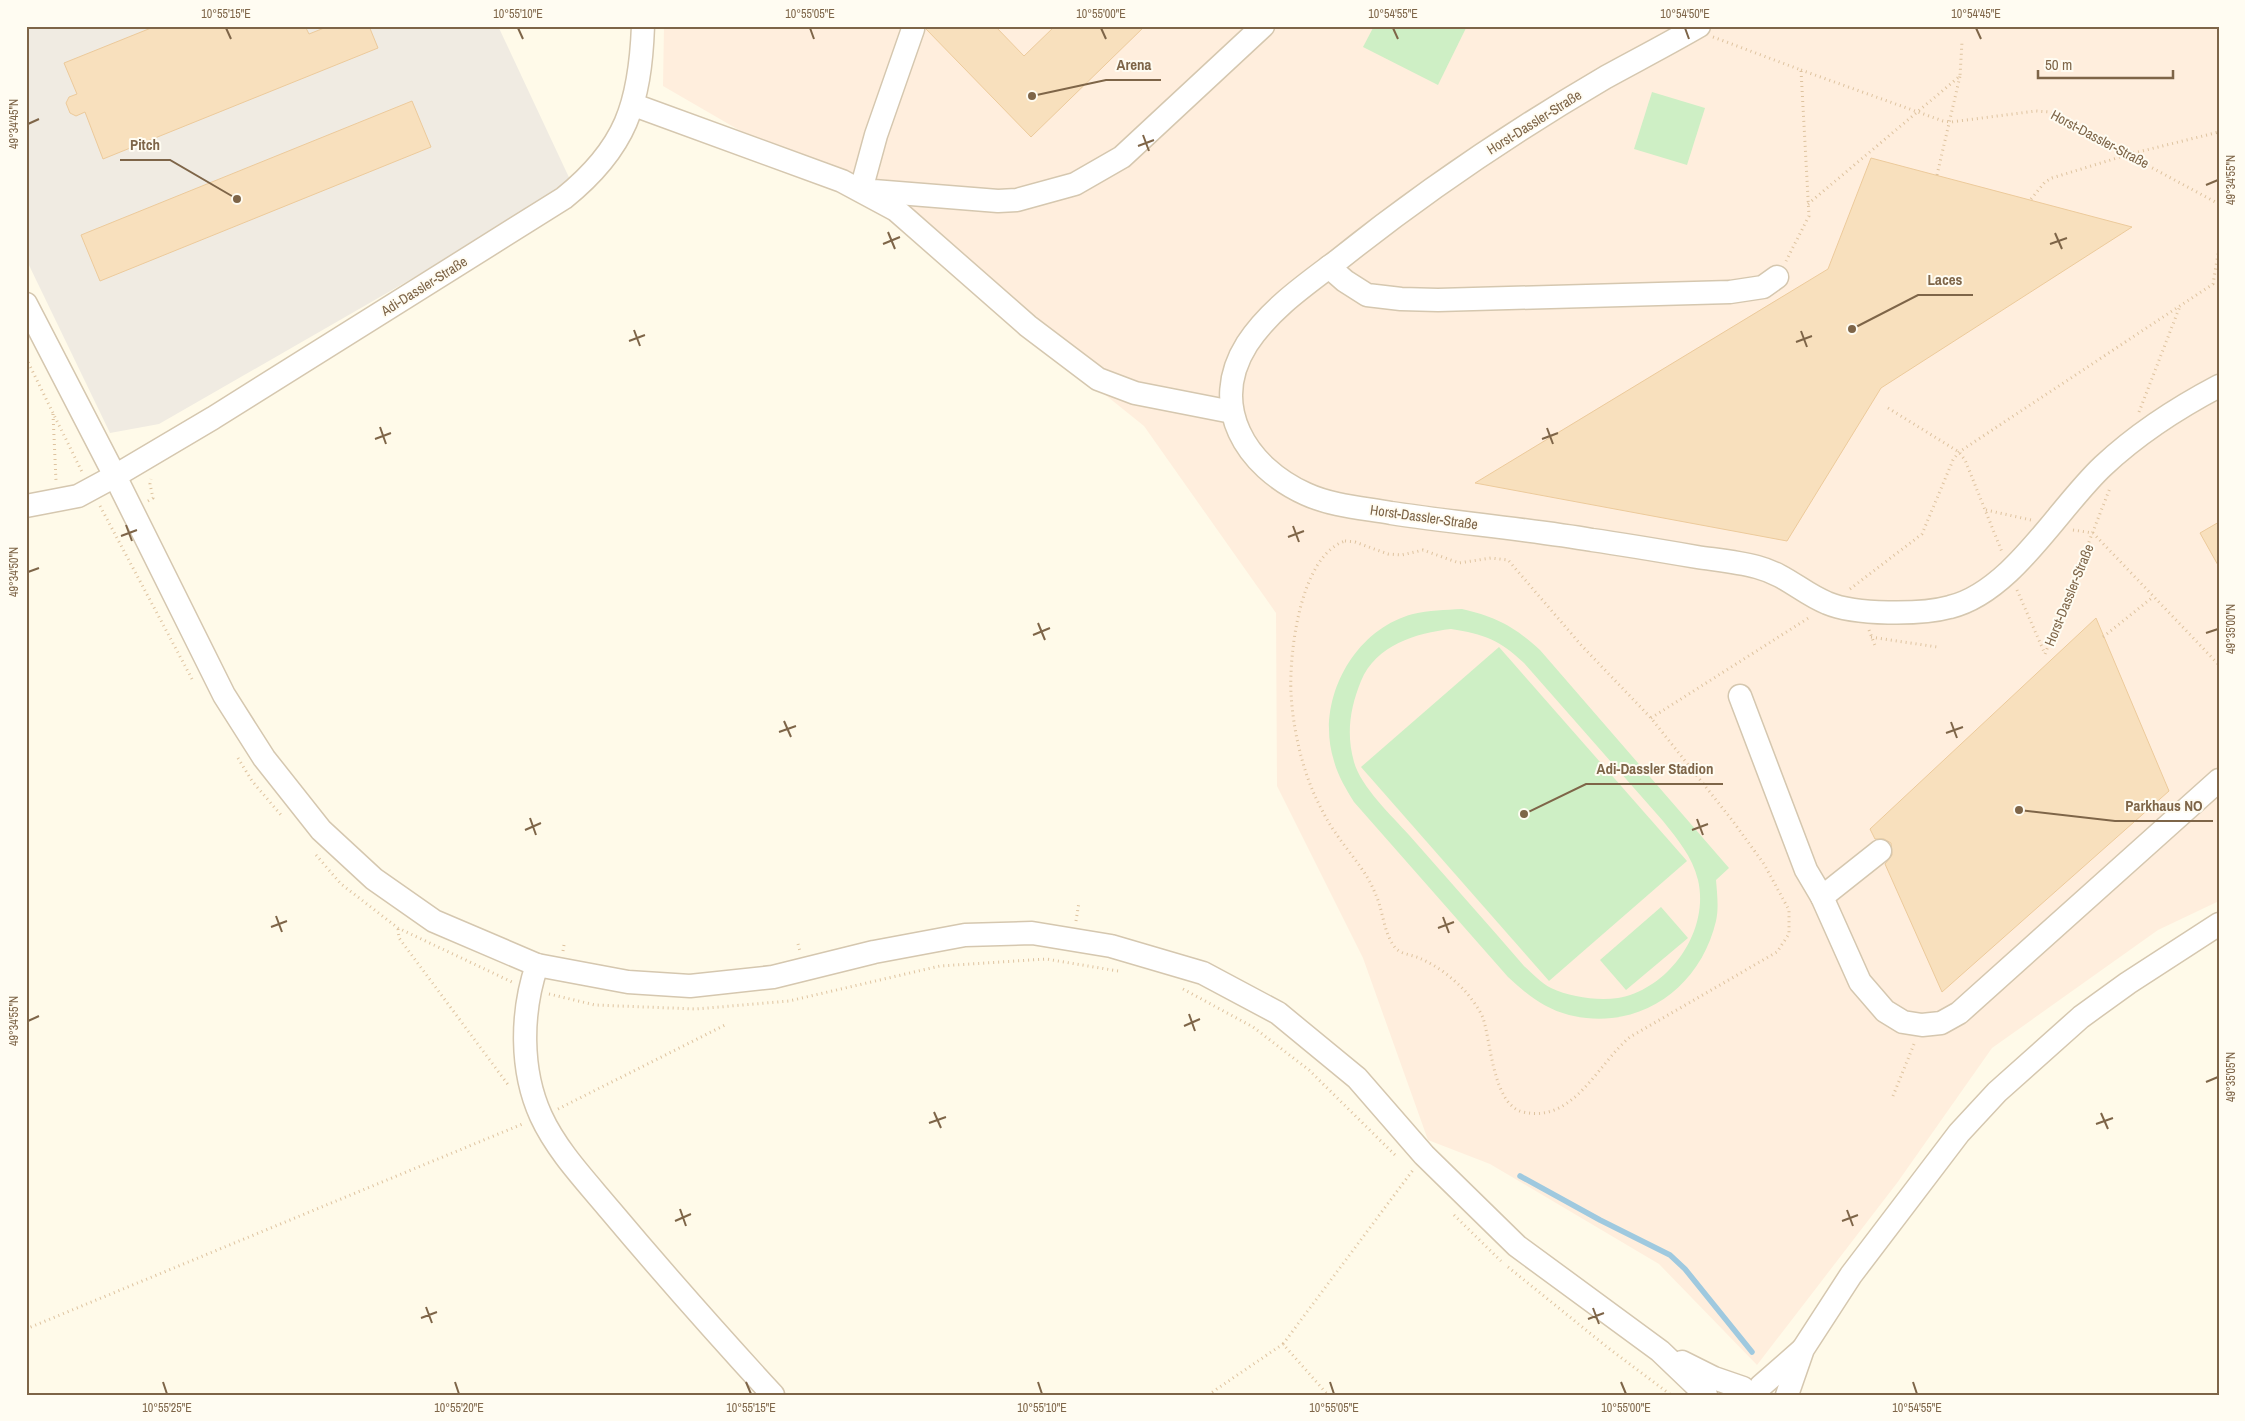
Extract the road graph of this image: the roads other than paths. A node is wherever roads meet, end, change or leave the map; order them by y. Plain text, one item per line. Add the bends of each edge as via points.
1 (642, 26) edge
2 (1263, 26) edge
3 (1696, 28) edge
4 (913, 29) dead end
5 (634, 105) junction
6 (861, 190) junction
7 (1328, 267) junction
8 (1777, 278) road end
9 (26, 304) edge
10 (2219, 386) edge
11 (1232, 412) junction
12 (115, 476) junction
13 (26, 506) edge
14 (1740, 696) dead end
15 (2219, 780) edge
16 (1880, 851) dead end
17 (1822, 897) junction
18 (2219, 924) edge
19 (536, 965) junction
20 (1803, 1349) junction
21 (1660, 1351) junction
22 (1754, 1391) edge
23 (773, 1395) edge
24 (1706, 1395) edge
25 (1787, 1395) edge

1 - 5 street, Adi-Dassler-Straße via 640,76
2 - 6 street via 1122,157 1075,184 1016,200 998,201
3 - 7 street, Horst-Dassler-Straße via 1606,77 1491,148 1407,206
4 - 6 street via 876,135
5 - 6 street
5 - 12 street, Adi-Dassler-Straße via 621,134 606,156 585,181 564,198
6 - 11 street via 896,210 1028,326 1098,379 1135,393
7 - 8 street via 1367,295 1438,300 1730,292 1763,286
7 - 11 street, Horst-Dassler-Straße via 1283,304 1247,344 1232,377
9 - 12 street
10 - 11 street, Horst-Dassler-Straße via 2182,405 2103,466 2009,570 1975,597 1937,610 1861,611 1830,605 1781,576 1752,566 1580,538 1443,521 1323,500 1286,484 1252,456
12 - 13 street, Adi-Dassler-Straße via 78,496
12 - 19 street via 224,695 264,758 321,830 374,879 434,921
14 - 17 street via 1806,870
15 - 17 street via 1959,1013 1941,1023 1903,1022 1884,1011 1860,982
16 - 17 street
18 - 20 street via 2081,1017 1997,1092 1959,1133 1887,1227
19 - 21 street via 628,982 690,986 773,977 874,952 965,935 1032,933 1083,940 1203,973 1278,1013 1357,1078 1424,1154 1517,1246
19 - 23 street via 526,1003 526,1058 541,1117 569,1160 671,1284
20 - 22 street
20 - 25 street
21 - 22 street via 1714,1378
21 - 24 street

